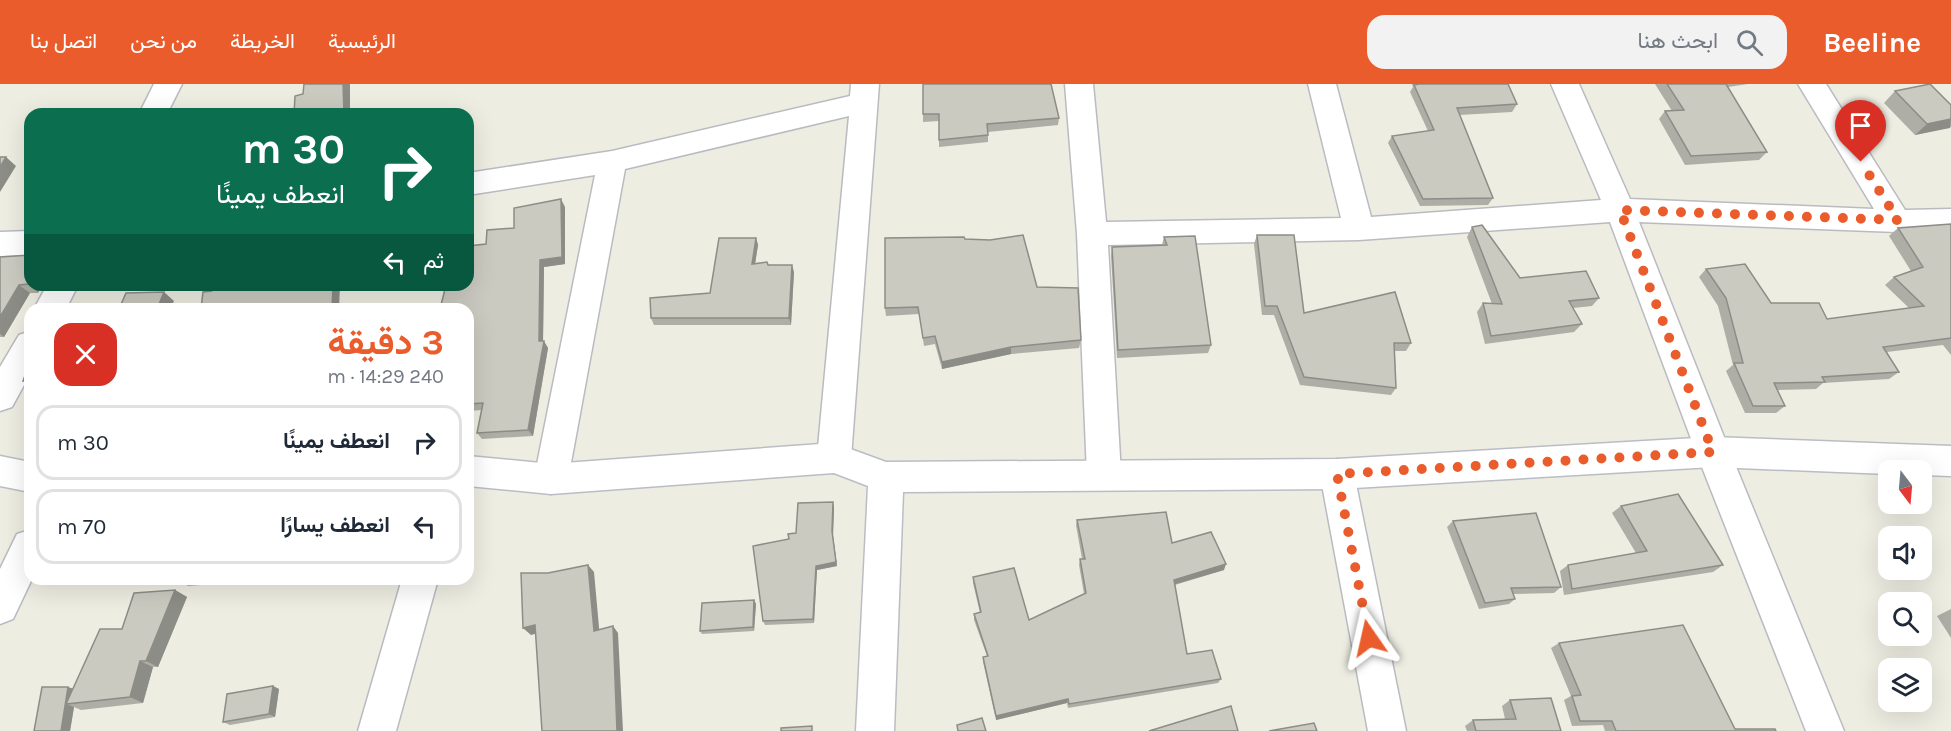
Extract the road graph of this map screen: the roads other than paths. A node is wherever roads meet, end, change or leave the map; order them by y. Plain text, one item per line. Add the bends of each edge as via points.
1 (168, 84) edge
2 (1079, 84) edge
3 (1322, 84) edge
4 (1565, 84) edge
5 (1812, 84) edge
6 (865, 94) edge
7 (156, 108) edge
8 (612, 162) junction
9 (474, 183) edge
10 (1620, 210) junction
11 (1898, 220) junction
12 (1951, 220) edge
13 (1359, 229) junction
14 (1092, 234) junction
15 (24, 243) edge
16 (0, 244) edge
17 (24, 355) edge
18 (0, 397) edge
19 (1713, 452) junction
20 (834, 458) junction
21 (1951, 461) edge
22 (0, 471) edge
23 (474, 472) edge
24 (1337, 474) junction
25 (1104, 475) junction
26 (24, 476) edge
27 (886, 477) junction
28 (551, 479) junction
29 (24, 558) edge
30 (418, 585) edge
31 (0, 607) edge
32 (377, 731) edge
33 (875, 731) edge
34 (1387, 731) edge
35 (1826, 731) edge

1 - 7 street
2 - 14 street
3 - 13 street
4 - 10 street
5 - 11 street
6 - 8 street
6 - 20 street
8 - 9 street
8 - 28 street
10 - 11 street
10 - 13 street
10 - 19 street
11 - 12 street
13 - 14 street
14 - 25 street
15 - 16 street
17 - 18 street
19 - 21 street
19 - 24 street
19 - 35 street
20 - 27 street
20 - 28 street
22 - 26 street
23 - 28 street
24 - 25 street
24 - 34 street
25 - 27 street
27 - 33 street
29 - 31 street
30 - 32 street

